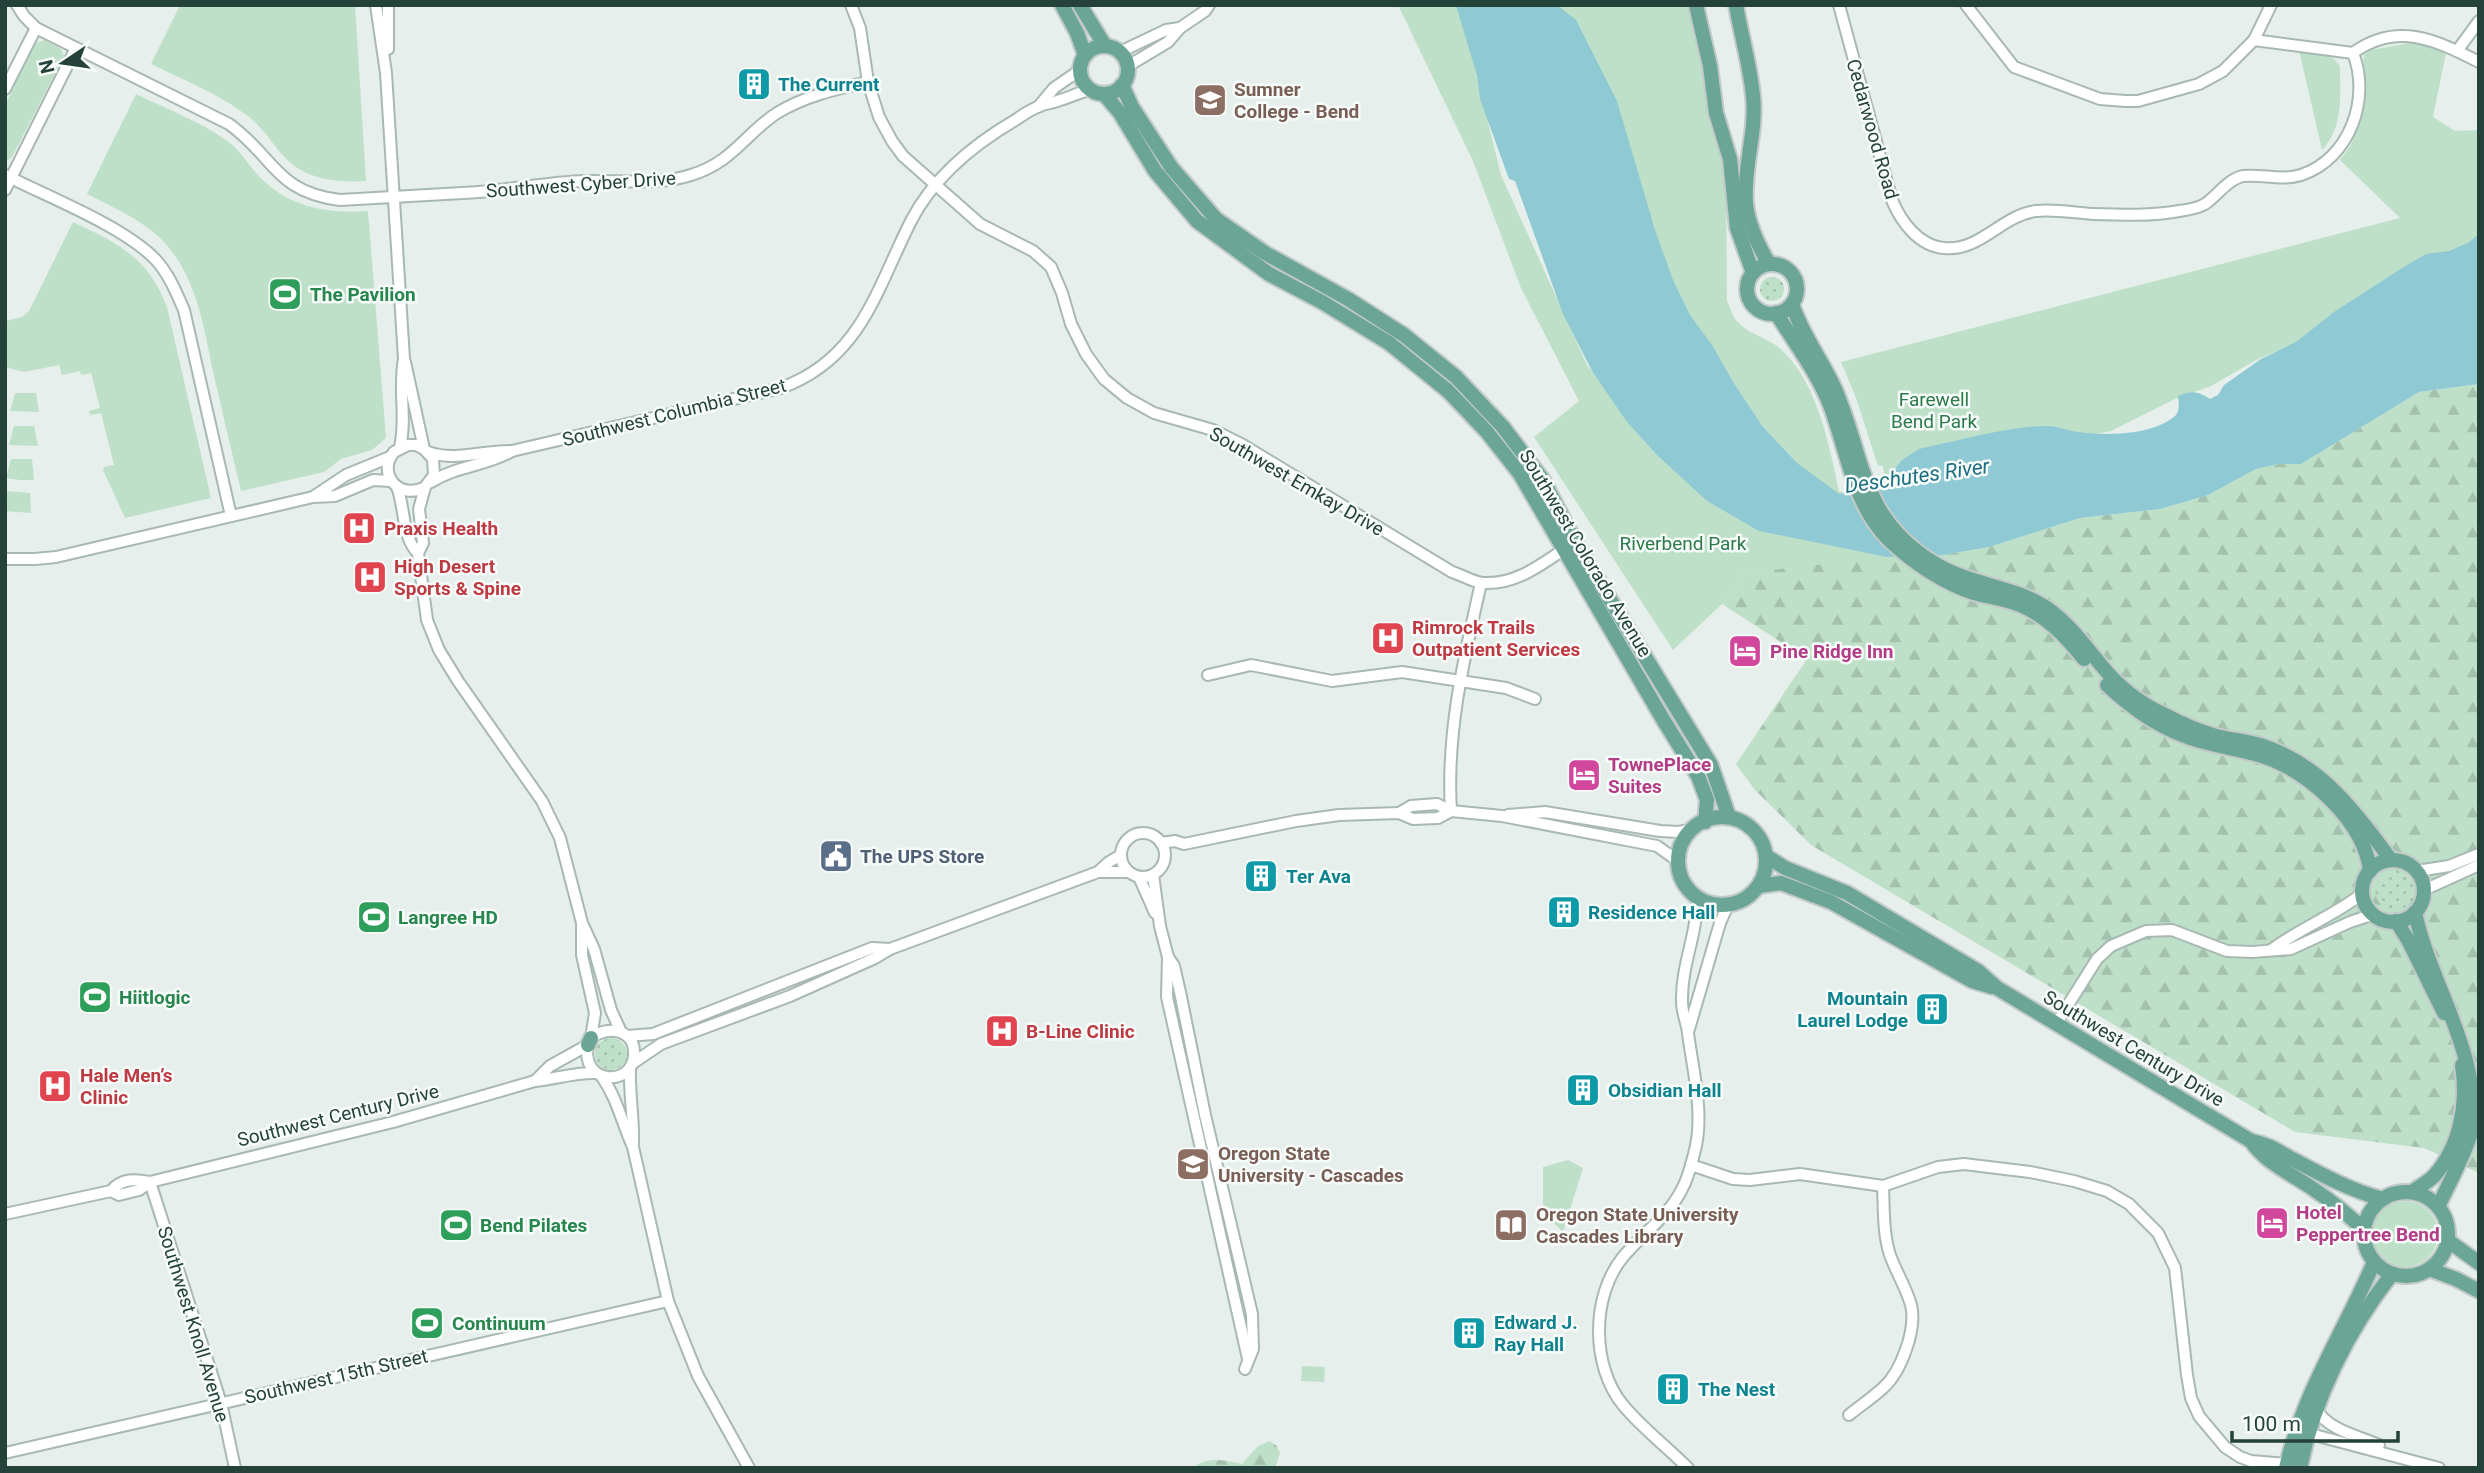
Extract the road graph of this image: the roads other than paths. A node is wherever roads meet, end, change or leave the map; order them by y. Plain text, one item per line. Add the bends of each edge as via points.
1 (17, 5) edge
2 (376, 5) edge
3 (388, 5) edge
4 (851, 5) edge
5 (1062, 5) edge
6 (1080, 5) edge
7 (1209, 5) edge
8 (1696, 5) edge
9 (1736, 5) edge
10 (1839, 5) edge
11 (1966, 5) edge
12 (2271, 5) edge
13 (2479, 21) edge
14 (36, 28) junction
15 (1180, 28) junction
16 (2254, 40) junction
17 (1105, 46) junction
18 (76, 48) junction
19 (2457, 51) junction
20 (1120, 52) junction
21 (2353, 53) junction
22 (1084, 55) junction
23 (2479, 62) edge
24 (1128, 66) junction
25 (1080, 70) junction
26 (386, 73) junction
27 (868, 82) junction
28 (1122, 85) junction
29 (5, 89) edge
30 (1097, 92) junction
31 (1039, 106) junction
32 (8, 176) edge
33 (935, 185) junction
34 (5, 190) edge
35 (393, 196) junction
36 (1769, 264) junction
37 (1752, 273) junction
38 (1792, 304) junction
39 (1776, 313) junction
40 (404, 359) junction
41 (1835, 404) junction
42 (400, 447) junction
43 (426, 450) junction
44 (512, 451) junction
45 (390, 457) junction
46 (394, 484) junction
47 (428, 484) junction
48 (313, 497) junction
49 (231, 516) junction
50 (1569, 546) junction
51 (418, 553) junction
52 (5, 559) edge
53 (1481, 583) junction
54 (1208, 675) dead end
55 (1461, 681) junction
56 (1535, 699) dead end
57 (1451, 811) junction
58 (1502, 816) junction
59 (1729, 817) junction
60 (1705, 822) junction
61 (1690, 830) junction
62 (1161, 843) junction
63 (1184, 844) junction
64 (2479, 854) edge
65 (1121, 855) junction
66 (1766, 856) junction
67 (1165, 857) junction
68 (2391, 860) junction
69 (1678, 861) junction
70 (2479, 866) edge
71 (2370, 871) junction
72 (2417, 871) junction
73 (1098, 872) junction
74 (1134, 874) junction
75 (1153, 875) junction
76 (1759, 886) junction
77 (2424, 890) junction
78 (2363, 893) junction
79 (1698, 898) junction
80 (1728, 905) junction
81 (2415, 912) junction
82 (2374, 914) junction
83 (2396, 921) junction
84 (582, 923) junction
85 (1160, 926) junction
86 (890, 949) junction
87 (2271, 950) junction
88 (770, 987) junction
89 (1997, 988) junction
90 (726, 1020) junction
91 (2056, 1024) junction
92 (1688, 1032) junction
93 (624, 1034) junction
94 (589, 1042) junction
95 (631, 1065) junction
96 (599, 1075) junction
97 (535, 1081) junction
98 (2251, 1142) junction
99 (633, 1147) junction
100 (1691, 1165) junction
101 (150, 1182) junction
102 (1883, 1186) junction
103 (2412, 1192) junction
104 (2383, 1199) junction
105 (2438, 1207) junction
106 (5, 1214) edge
107 (2364, 1230) junction
108 (2447, 1240) junction
109 (2374, 1262) junction
110 (2479, 1264) edge
111 (2430, 1269) junction
112 (2392, 1274) junction
113 (2479, 1291) edge
114 (668, 1301) junction
115 (1247, 1364) dead end
116 (221, 1403) junction
117 (2316, 1409) junction
118 (1849, 1415) dead end
119 (2303, 1432) junction
120 (5, 1453) edge
121 (2417, 1461) junction
122 (2254, 1464) edge
123 (2291, 1466) edge
124 (236, 1468) edge
125 (749, 1468) edge
126 (1688, 1468) edge
127 (2439, 1468) edge

1 - 14 street
2 - 26 street
3 - 26 street
4 - 27 street, Southwest Emkay Drive via 860,28
5 - 22 main road
6 - 17 main road
7 - 15 street
8 - 37 main road via 1716,113 1731,159 1737,229
9 - 36 main road via 1753,96 1746,203 1754,236
10 - 21 street, Cedarwood Road via 1892,200 1910,229 1929,245 1945,248 1975,242 2032,212 2179,211 2204,204 2242,176 2287,178 2314,169 2338,153 2352,125 2360,82
11 - 16 street via 2014,67 2100,99 2138,101 2199,84 2223,71
12 - 16 street
13 - 19 street
14 - 18 street, Southwest Cyber Drive
14 - 29 street
15 - 20 street
15 - 24 street via 1168,42
16 - 21 street
17 - 20 main road
17 - 22 main road
18 - 32 street
18 - 35 street, Southwest Cyber Drive via 229,124 249,139 280,177 302,191 341,200
19 - 21 street via 2407,34 2382,38
19 - 23 street
20 - 24 main road
22 - 25 main road
24 - 28 main road
25 - 30 main road via 1085,85
25 - 31 street, Southwest Columbia Street via 1054,88
26 - 35 street
27 - 33 street, Southwest Emkay Drive via 892,141
27 - 35 street, Southwest Cyber Drive via 825,91 792,105 775,114 722,161 689,176 654,182 586,181
28 - 30 main road via 1111,93
28 - 50 main road, Southwest Colorado Avenue via 1171,167 1216,219 1404,335 1456,377 1503,427 1543,480
30 - 31 street, Southwest Columbia Street
30 - 50 main road, Southwest Colorado Avenue via 1120,113 1155,171 1197,221 1269,274 1389,343 1448,391 1520,474
31 - 33 street, Southwest Columbia Street via 981,141
32 - 34 street
32 - 49 street via 137,243 173,284 184,310
33 - 44 street, Southwest Columbia Street via 911,219 858,331 798,382
33 - 53 street, Southwest Emkay Drive via 985,228 1033,251 1052,267 1086,354 1104,379 1128,398 1154,413 1213,430 1243,445 1452,572
35 - 40 street
36 - 37 main road
36 - 38 main road via 1785,267 1796,280
37 - 39 main road via 1749,298 1760,310
38 - 39 main road
38 - 41 main road via 1833,386
39 - 41 main road
40 - 42 street
40 - 43 street
41 - 68 main road via 1869,492 1894,531 1934,564 2027,596 2061,619 2120,685 2158,712 2214,736 2277,751 2323,778
41 - 71 main road via 1853,478 1886,537 1928,572 1954,586 2021,605 2058,629 2098,677 2148,718 2180,735 2266,757 2296,772 2329,799 2358,833
42 - 43 street via 416,445
42 - 45 street
43 - 44 street, Southwest Columbia Street via 454,457
43 - 47 street via 435,467
44 - 47 street, Southwest Columbia Street
45 - 46 street via 388,474
45 - 48 street via 346,475
46 - 47 street via 411,492
46 - 48 street via 373,480 335,496
46 - 51 street via 410,545
47 - 51 street via 419,509 424,543
48 - 49 street
49 - 52 street via 56,557
50 - 53 street via 1527,573
50 - 59 main road, Southwest Colorado Avenue via 1711,765
50 - 60 main road, Southwest Colorado Avenue via 1699,776 1707,800
51 - 84 street via 427,620 439,650 542,801 560,838
53 - 55 street
54 - 55 street via 1251,665 1332,681 1402,672
55 - 56 street via 1506,688
55 - 57 street via 1449,770
57 - 58 street
57 - 63 street via 1437,804 1411,806 1399,813 1296,821
58 - 61 street via 1545,812 1660,831
58 - 69 street via 1657,846
59 - 60 main road
59 - 66 main road via 1754,830
60 - 61 main road
61 - 69 main road
62 - 63 street
62 - 65 street via 1150,834 1137,834 1126,842
62 - 67 street
63 - 67 street
64 - 72 street via 2449,866
65 - 73 street
65 - 74 street
66 - 76 main road
66 - 89 main road, Southwest Century Drive via 1846,893 1978,971
67 - 75 street
68 - 71 main road
68 - 72 main road
69 - 79 main road via 1684,882
70 - 77 street
71 - 78 main road
72 - 77 main road
73 - 74 street
73 - 86 street
74 - 75 street
74 - 85 street
75 - 85 street
76 - 80 main road
76 - 89 main road, Southwest Century Drive via 1781,883 1831,902 1972,981
77 - 81 main road
78 - 82 main road
78 - 87 street
79 - 80 main road
79 - 92 street via 1682,992
80 - 92 street
81 - 83 main road
81 - 105 main road via 2462,1030 2475,1088 2471,1132
82 - 83 main road
82 - 87 street via 2291,949
83 - 103 main road via 2452,1028 2465,1081 2464,1111 2445,1161
84 - 93 street via 611,1010
84 - 94 street via 582,955 595,1013
85 - 115 street via 1174,966 1252,1314 1253,1349
86 - 88 street via 872,948
86 - 90 street
87 - 91 street via 2227,951 2172,930 2136,934 2097,959
88 - 90 street via 756,1000 731,1010
88 - 93 street via 653,1034
89 - 91 main road, Southwest Century Drive
90 - 95 street via 661,1044
91 - 98 main road, Southwest Century Drive
92 - 100 street via 1699,1131
93 - 94 street via 605,1030
93 - 95 street via 634,1048
94 - 96 street via 587,1061
94 - 97 street, Southwest Century Drive
95 - 96 street via 615,1077
95 - 99 street
96 - 97 street, Southwest Century Drive
96 - 99 street via 613,1094
97 - 101 street, Southwest Century Drive via 393,1122
98 - 104 main road, Southwest Century Drive via 2267,1144 2358,1192
98 - 107 main road, Southwest Century Drive via 2262,1157 2313,1189
99 - 114 street
100 - 102 street via 1732,1179 1800,1174
100 - 126 street via 1669,1210 1622,1258 1609,1280 1599,1344 1606,1374 1622,1404
101 - 106 street, Southwest Century Drive via 134,1179 118,1183 111,1191
101 - 116 street, Southwest Knoll Avenue
102 - 118 street via 1890,1255 1906,1289 1913,1329 1885,1387
102 - 122 street via 1938,1167 1997,1166 2074,1181 2107,1191 2129,1204 2158,1233 2175,1268 2187,1376 2199,1416 2225,1447
103 - 104 main road
103 - 105 main road
104 - 107 main road via 2367,1218
105 - 108 main road
107 - 109 main road
108 - 110 main road
108 - 111 main road
109 - 112 main road
109 - 119 main road via 2323,1363
111 - 112 main road via 2418,1275
111 - 113 main road
112 - 117 main road via 2349,1336
114 - 116 street, Southwest 15th Street
114 - 125 street via 698,1376
116 - 120 street, Southwest 15th Street
116 - 124 street, Southwest Knoll Avenue
117 - 119 main road
117 - 121 street via 2332,1426
119 - 121 street
119 - 123 main road
121 - 127 street
122 - 123 street

